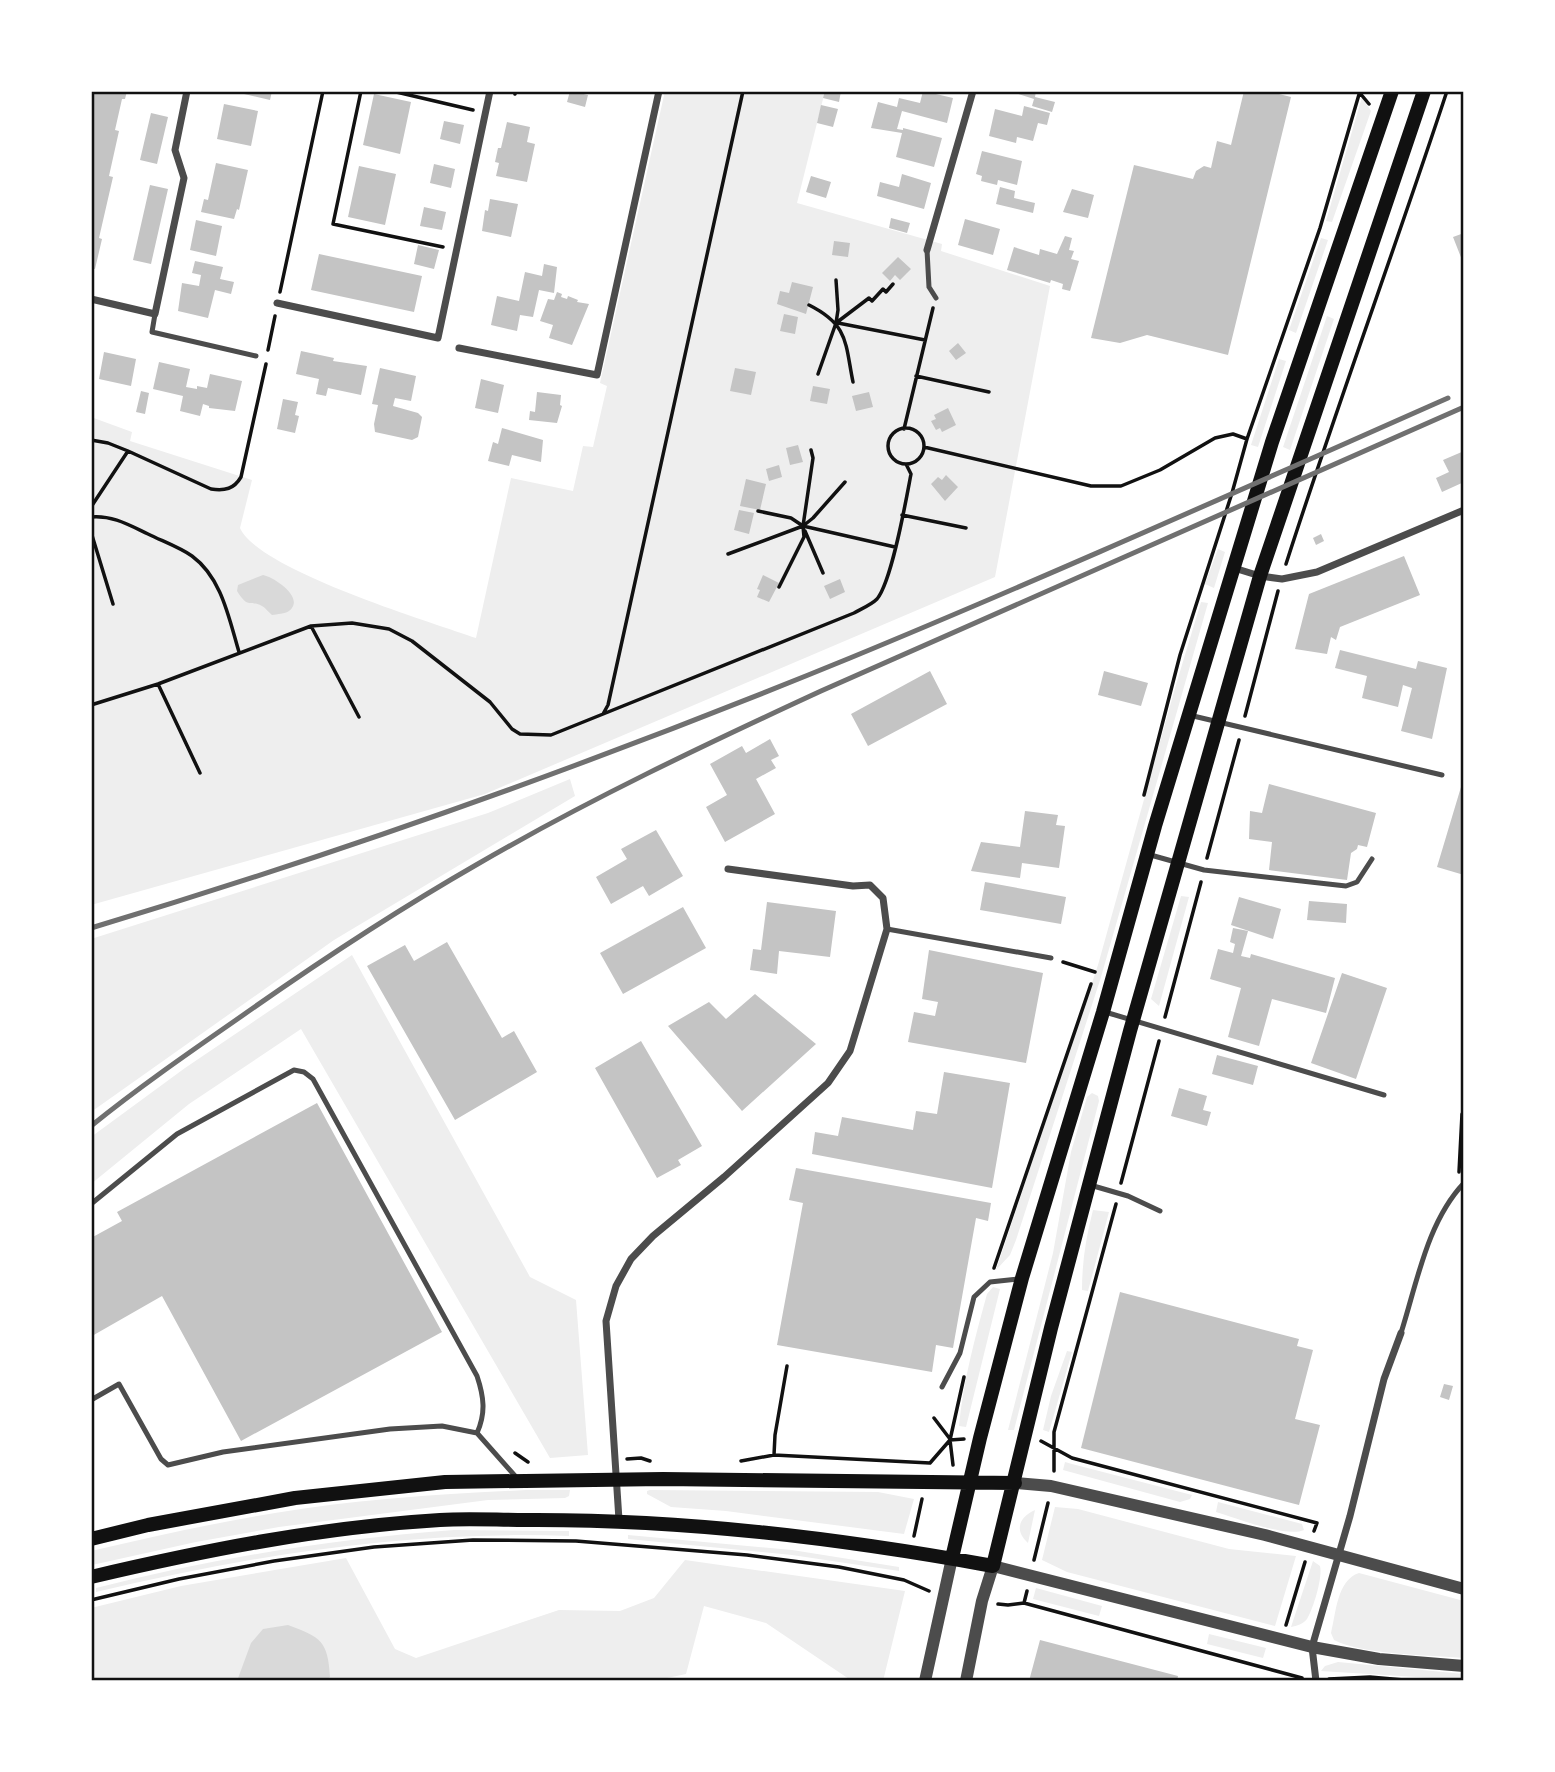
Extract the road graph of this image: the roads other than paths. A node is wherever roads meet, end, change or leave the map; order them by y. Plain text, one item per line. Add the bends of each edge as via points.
1 (187, 91) edge
2 (490, 91) edge
3 (659, 91) edge
4 (973, 91) edge
5 (1392, 91) edge
6 (1424, 91) edge
7 (927, 250) joint
8 (936, 298) road end
9 (91, 299) edge
10 (277, 303) road end
11 (155, 314) junction
12 (459, 348) dead end
13 (256, 356) dead end
14 (1464, 510) edge
15 (1234, 568) junction
16 (1261, 576) junction
17 (1189, 715) junction
18 (1220, 723) junction
19 (1442, 775) dead end
20 (1147, 854) junction
21 (1372, 859) dead end
22 (1179, 863) junction
23 (728, 869) dead end
24 (887, 929) junction
25 (1051, 958) road end
26 (1103, 1012) junction
27 (1134, 1021) junction
28 (1384, 1095) dead end
29 (1464, 1183) edge
30 (1090, 1185) junction
31 (91, 1204) edge
32 (1160, 1211) dead end
33 (1022, 1278) junction
34 (1401, 1333) joint
35 (942, 1387) dead end
36 (91, 1400) edge
37 (477, 1433) junction
38 (518, 1479) junction
39 (617, 1479) junction
40 (969, 1482) junction
41 (1015, 1483) junction
42 (619, 1520) junction
43 (91, 1539) edge
44 (1339, 1555) junction
45 (952, 1558) junction
46 (993, 1566) junction
47 (91, 1577) edge
48 (1464, 1589) edge
49 (1312, 1647) junction
50 (1464, 1666) edge
51 (1318, 1680) edge
52 (925, 1681) edge
53 (966, 1681) edge

1 - 11 street via 175,150 184,178
2 - 10 street via 438,338
3 - 12 street via 597,375
4 - 7 street
5 - 15 main road via 1272,442
6 - 16 main road
7 - 8 lane via 929,287
9 - 11 street
11 - 13 lane via 152,332
14 - 16 street via 1317,572 1282,579
15 - 16 street
15 - 17 main road
16 - 18 main road
17 - 18 lane
17 - 20 main road
18 - 19 lane
18 - 22 main road
20 - 22 lane
20 - 26 main road
21 - 22 lane via 1357,882 1346,886 1204,870
22 - 27 main road
23 - 24 street via 870,886 883,898
24 - 25 lane
24 - 39 street via 850,1051 828,1083 653,1236 631,1259 616,1286 606,1321
26 - 27 lane
26 - 33 main road
27 - 28 lane
27 - 30 main road
29 - 34 lane via 1431,1237
30 - 32 lane
30 - 41 main road
31 - 37 lane via 177,1134 293,1070 303,1072 313,1079 477,1376 484,1409
33 - 35 lane via 990,1282 974,1297 960,1353
33 - 40 main road
34 - 44 street via 1384,1379
36 - 37 lane via 119,1384 168,1465 223,1452 390,1429 442,1426
37 - 38 lane
38 - 39 main road
38 - 43 main road via 295,1497
39 - 40 main road
39 - 42 street
40 - 41 main road
40 - 45 main road
41 - 44 street via 1051,1486
41 - 46 main road
42 - 45 main road via 790,1534
42 - 47 main road via 443,1520 322,1532
44 - 48 street
44 - 49 street
45 - 46 main road
45 - 52 street
46 - 49 street
46 - 53 street
49 - 50 street via 1379,1659
49 - 51 street

